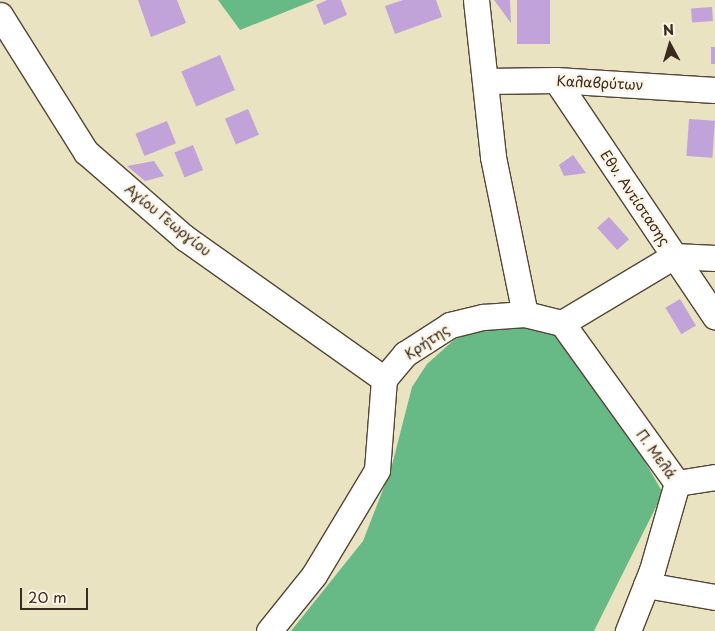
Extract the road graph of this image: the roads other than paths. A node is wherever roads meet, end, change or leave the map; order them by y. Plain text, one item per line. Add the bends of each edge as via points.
1 (476, 0) edge
2 (0, 15) edge
3 (556, 80) junction
4 (485, 81) junction
5 (715, 90) edge
6 (674, 256) junction
7 (715, 258) edge
8 (525, 314) junction
9 (715, 317) edge
10 (562, 323) junction
11 (384, 379) junction
12 (715, 477) edge
13 (677, 483) junction
14 (646, 585) junction
15 (715, 597) edge
16 (269, 631) edge
17 (628, 631) edge

1 - 4 street
2 - 11 street, Αγίου Γεωργίου via 86,152 186,238
3 - 4 street, Καλαβρύτων
3 - 5 street, Καλαβρύτων
3 - 6 street, Εθν. Αντίστασης
4 - 8 street via 503,220
6 - 7 street
6 - 9 street, Εθν. Αντίστασης
6 - 10 street
8 - 10 street, Κρήτης
8 - 11 street, Κρήτης via 483,317 450,326 406,354
10 - 13 street, Π. Μελά
11 - 16 street via 377,470 314,575
12 - 13 street
13 - 14 street, Π. Μελά
14 - 15 street
14 - 17 street, Π. Μελά

